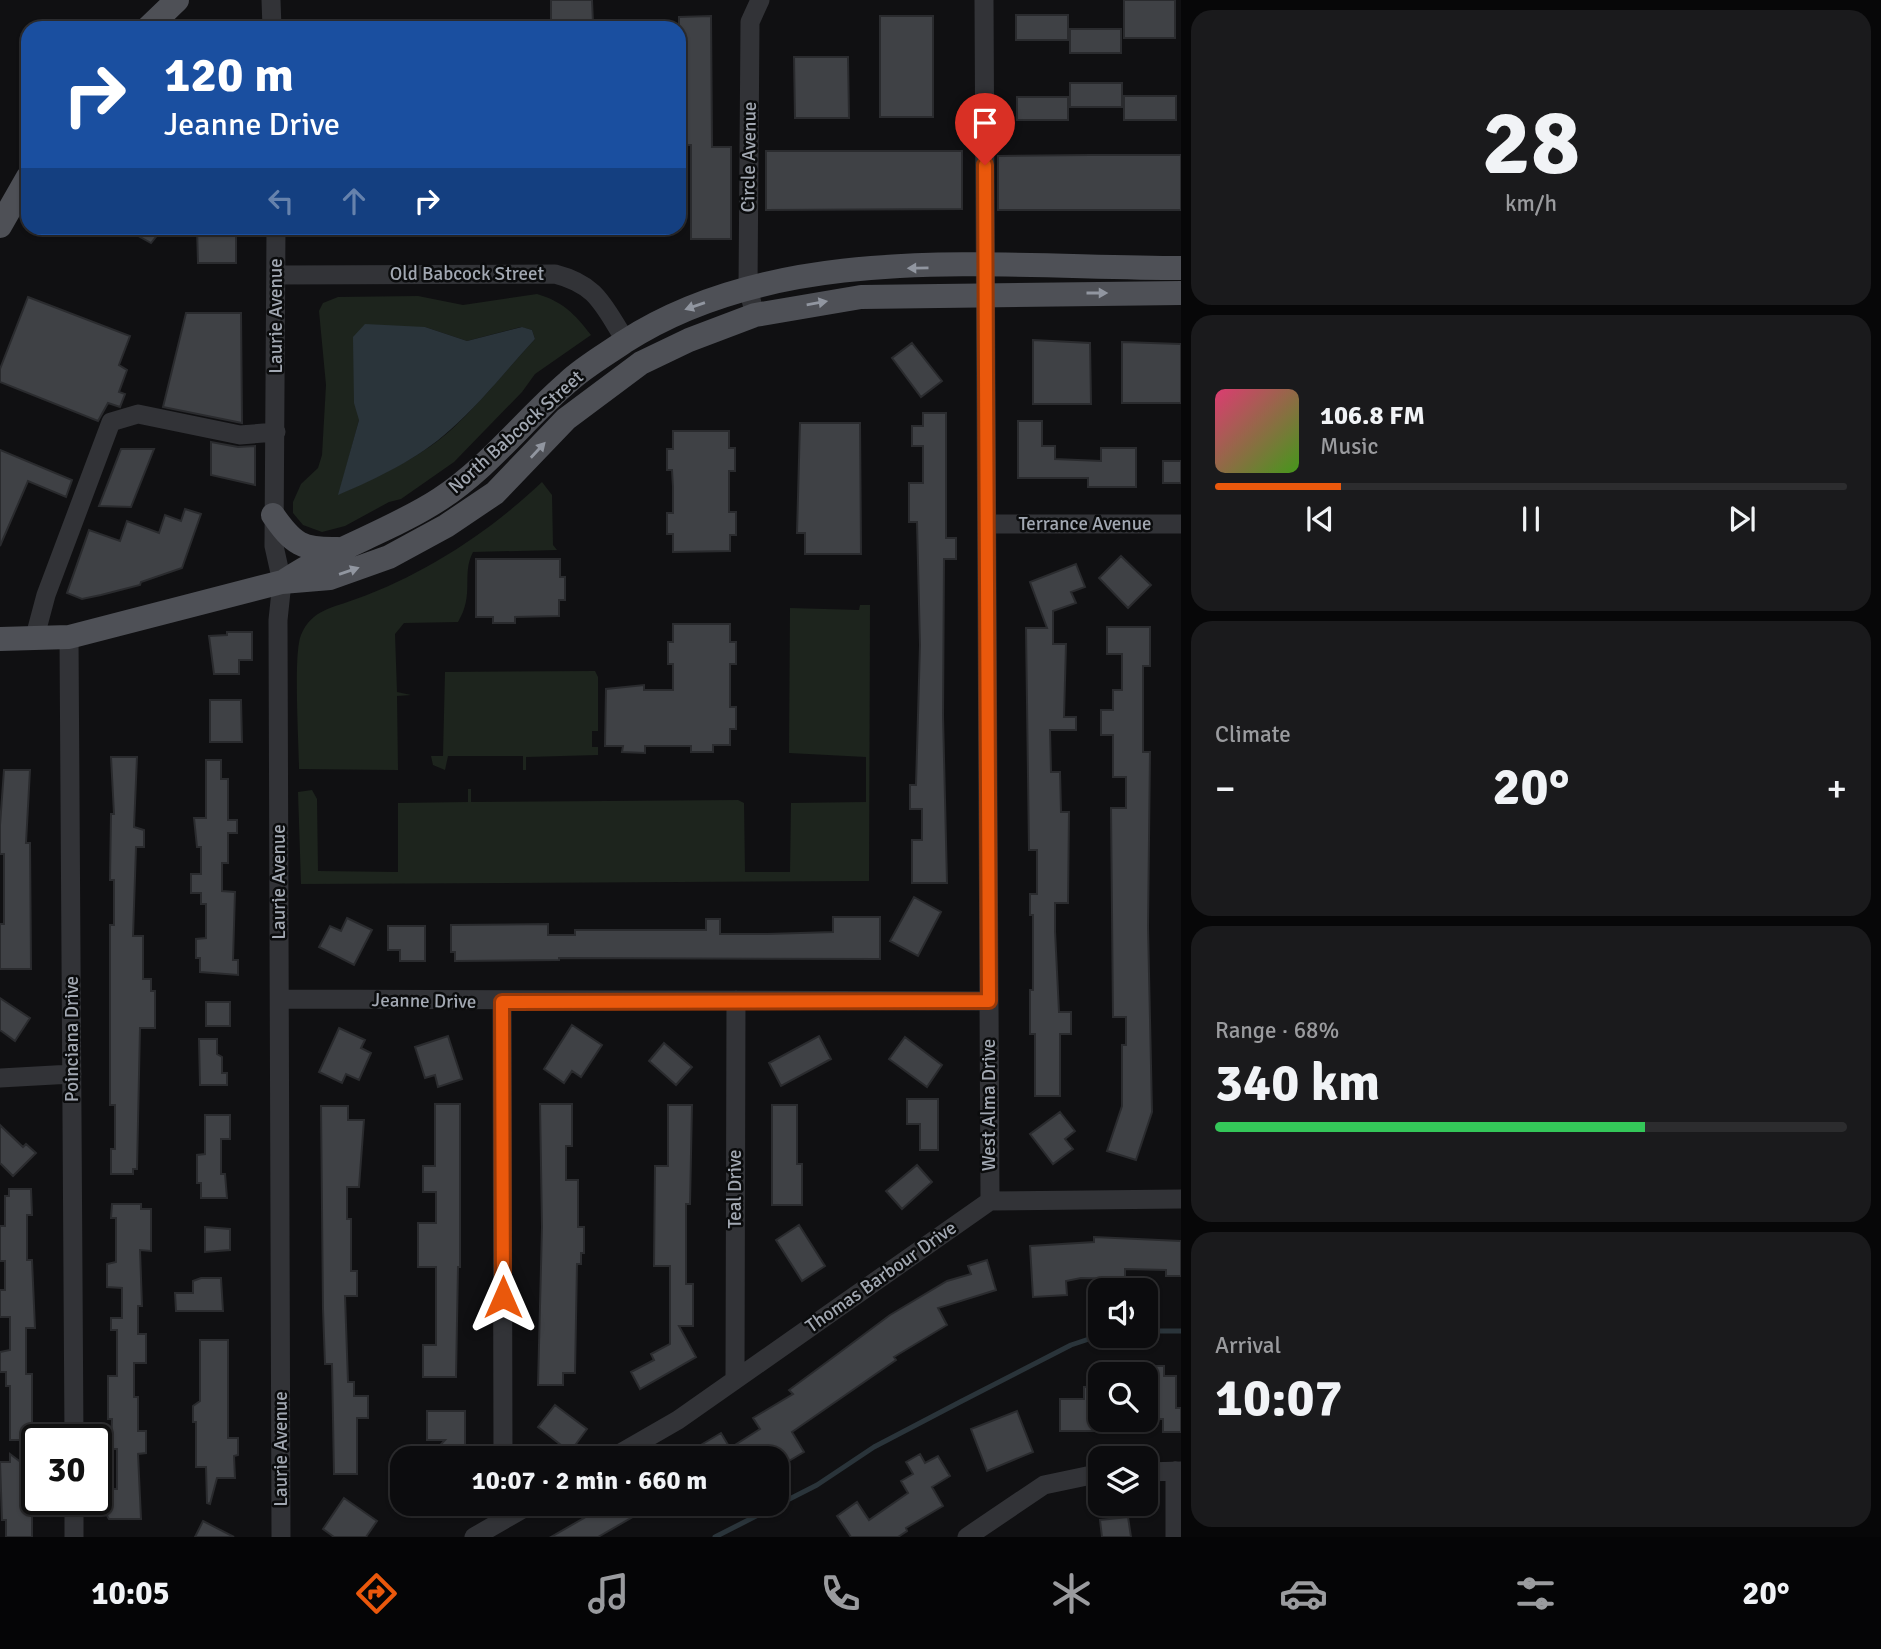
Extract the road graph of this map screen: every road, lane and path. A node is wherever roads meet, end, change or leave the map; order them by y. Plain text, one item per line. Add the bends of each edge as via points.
1 (177, 0) edge
2 (271, 0) edge
3 (760, 0) edge
4 (984, 0) edge
5 (155, 21) edge
6 (272, 21) edge
7 (21, 189) edge
8 (0, 226) edge
9 (276, 235) edge
10 (986, 266) junction
11 (1181, 268) edge
12 (277, 275) junction
13 (748, 288) junction
14 (1181, 293) edge
15 (986, 294) junction
16 (755, 315) junction
17 (626, 341) junction
18 (275, 432) junction
19 (273, 515) junction
20 (988, 524) junction
21 (1181, 524) edge
22 (339, 549) junction
23 (282, 582) junction
24 (69, 637) junction
25 (0, 639) edge
26 (34, 640) junction
27 (280, 999) junction
28 (736, 1000) junction
29 (989, 1001) junction
30 (502, 1002) junction
31 (72, 1074) junction
32 (0, 1078) edge
33 (1181, 1199) edge
34 (990, 1201) junction
35 (735, 1379) junction
36 (74, 1424) edge
37 (503, 1446) edge
38 (633, 1446) edge
39 (1178, 1471) edge
40 (1158, 1472) edge
41 (1088, 1476) edge
42 (74, 1515) edge
43 (498, 1516) edge
44 (74, 1537) edge
45 (281, 1537) edge
46 (474, 1537) edge
47 (967, 1537) edge
48 (1175, 1537) edge

1 - 5 main road
2 - 6 street
3 - 13 street, Circle Avenue via 751,22
4 - 10 street, West Alma Drive
7 - 8 main road
9 - 12 street, Laurie Avenue
10 - 11 main road, North Babcock Street
10 -> 13 main road, North Babcock Street via 847,269
10 - 15 street, West Alma Drive
12 - 17 street, Old Babcock Street via 555,274 580,281 596,295
12 - 18 street, Laurie Avenue
13 - 16 street, Circle Avenue
13 -> 17 main road, North Babcock Street via 682,311
15 -> 14 main road, North Babcock Street
16 -> 15 main road, North Babcock Street via 861,297
15 - 20 street, West Alma Drive
23 -> 16 main road, North Babcock Street via 341,574 389,558 446,526 495,493 566,419 641,363
17 - 22 main road, North Babcock Street via 569,380 484,466 441,499 398,524
18 - 19 street, Laurie Avenue
18 - 26 street via 240,435 138,414 111,422 46,594
19 - 22 main road via 301,546
19 - 23 street, Laurie Avenue
20 - 21 street, Terrance Avenue
20 - 29 street, West Alma Drive
22 - 23 main road, North Babcock Street
23 - 24 main road, North Babcock Street
23 - 27 street, Laurie Avenue via 278,620
24 - 26 main road, North Babcock Street
24 - 31 street, Poinciana Drive
25 - 26 main road, North Babcock Street
27 - 30 street, Jeanne Drive
27 - 45 street, Laurie Avenue
28 - 29 street, Jeanne Drive
28 - 30 street, Jeanne Drive
28 - 35 street, Teal Drive
29 - 34 street, West Alma Drive
30 - 37 street
31 - 32 street
31 - 36 street, Poinciana Drive
33 - 34 street
34 - 35 street, Thomas Barbour Drive
35 - 38 street, Thomas Barbour Drive
39 - 40 street
39 - 48 street
41 - 47 street via 1044,1485
42 - 44 street
43 - 46 street

